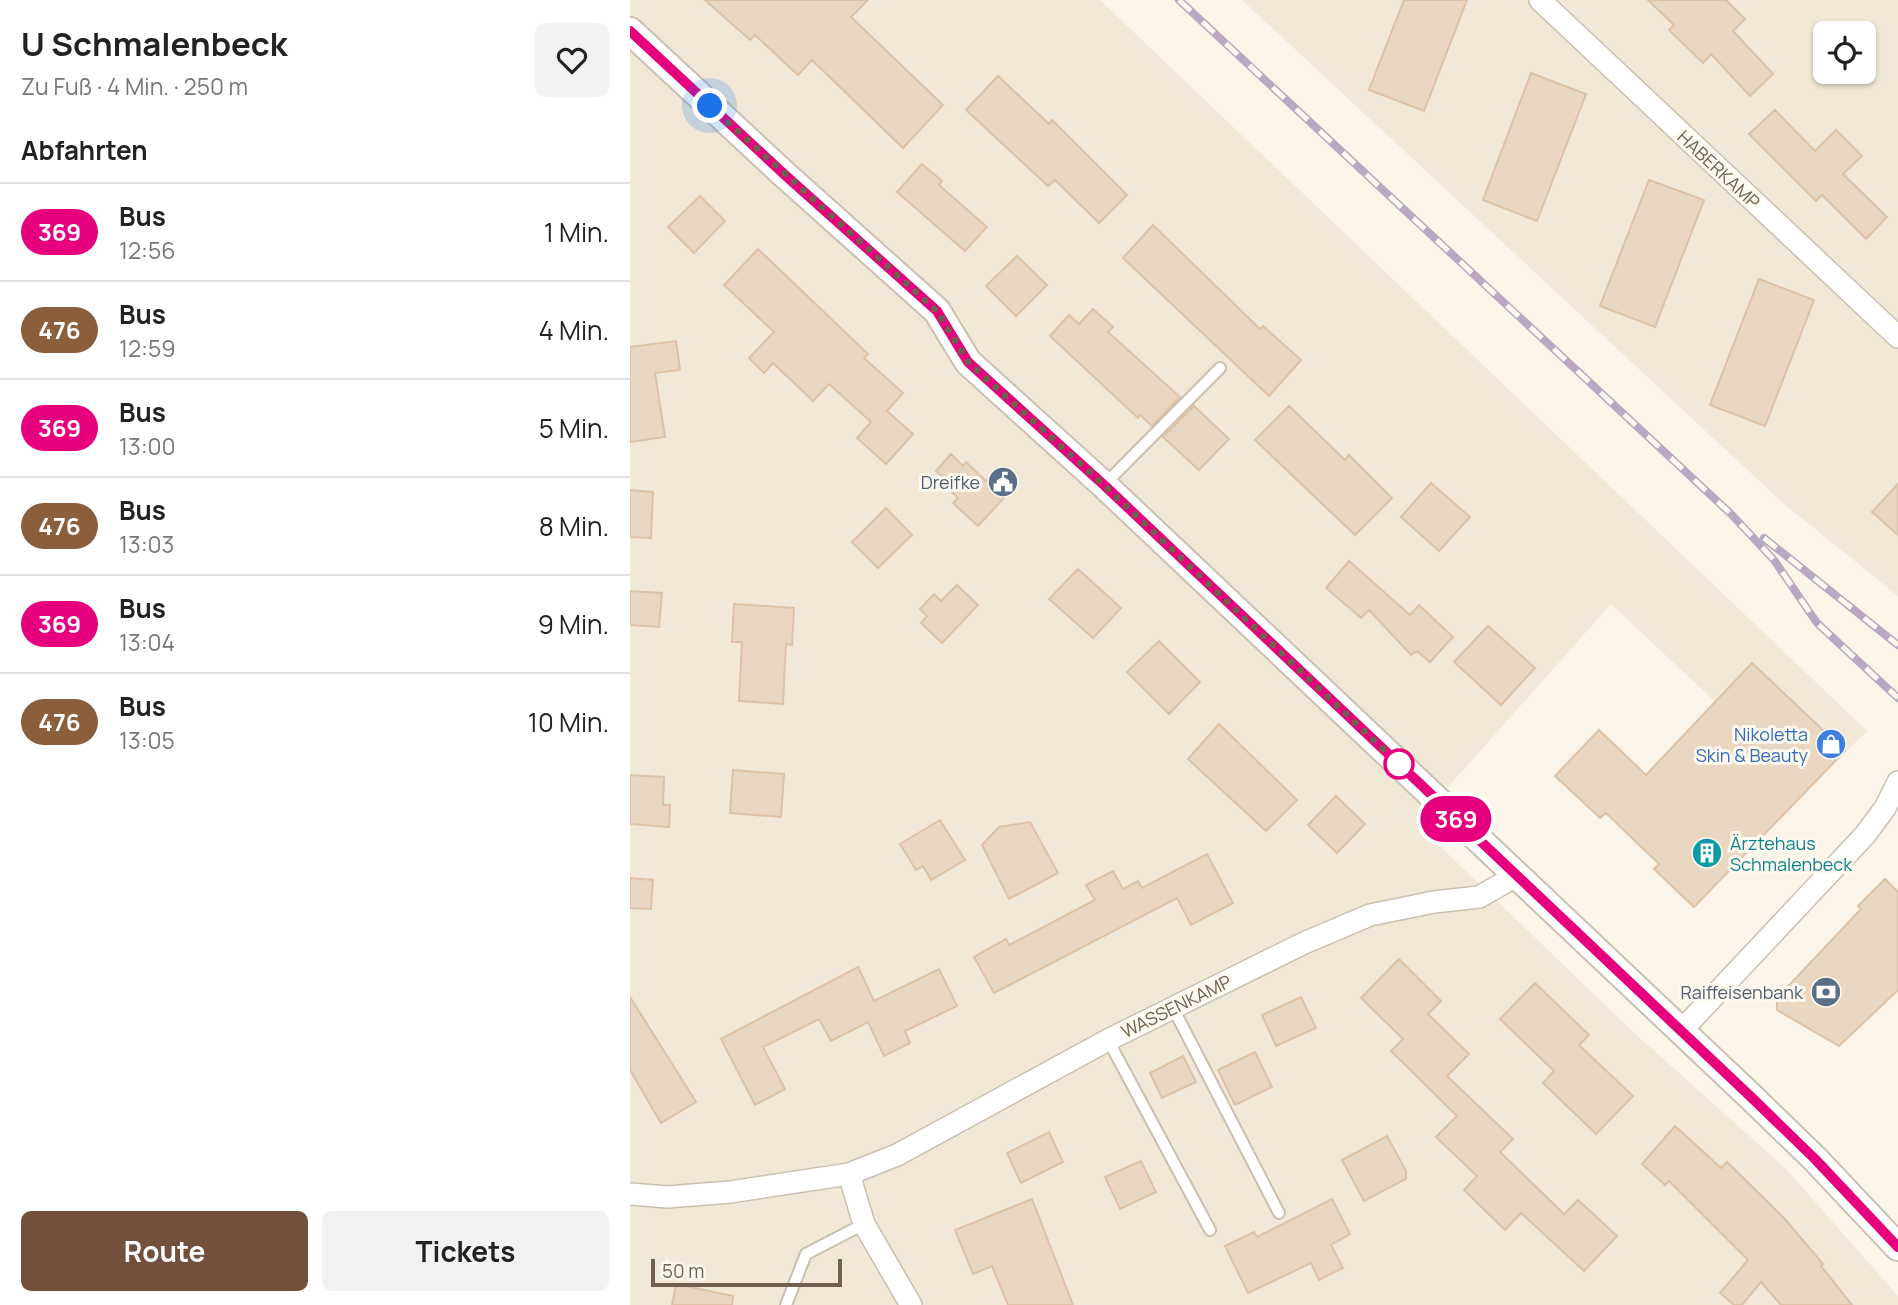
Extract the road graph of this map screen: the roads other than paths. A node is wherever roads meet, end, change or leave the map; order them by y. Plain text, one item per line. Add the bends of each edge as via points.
1 (1541, 0) edge
2 (630, 32) edge
3 (1898, 337) edge
4 (1220, 368) dead end
5 (1104, 485) junction
6 (1898, 782) edge
7 (1516, 876) junction
8 (1173, 1008) junction
9 (1681, 1031) junction
10 (1108, 1040) junction
11 (849, 1174) junction
12 (630, 1194) edge
13 (1279, 1213) dead end
14 (864, 1224) junction
15 (1210, 1230) dead end
16 (1898, 1247) edge
17 (786, 1305) edge
18 (911, 1305) edge

1 - 3 street, HABERKAMP
2 - 5 street via 937,311 968,362
4 - 5 lane
5 - 7 street
6 - 9 street via 1865,835
7 - 8 street, WASSENKAMP via 1479,897 1370,915
7 - 9 street
8 - 10 street, WASSENKAMP
8 - 13 lane
9 - 16 street via 1815,1159
10 - 11 street, WASSENKAMP via 897,1155
10 - 15 lane
11 - 12 street, WASSENKAMP via 730,1192 667,1197
11 - 14 street
14 - 17 lane via 806,1254
14 - 18 street

